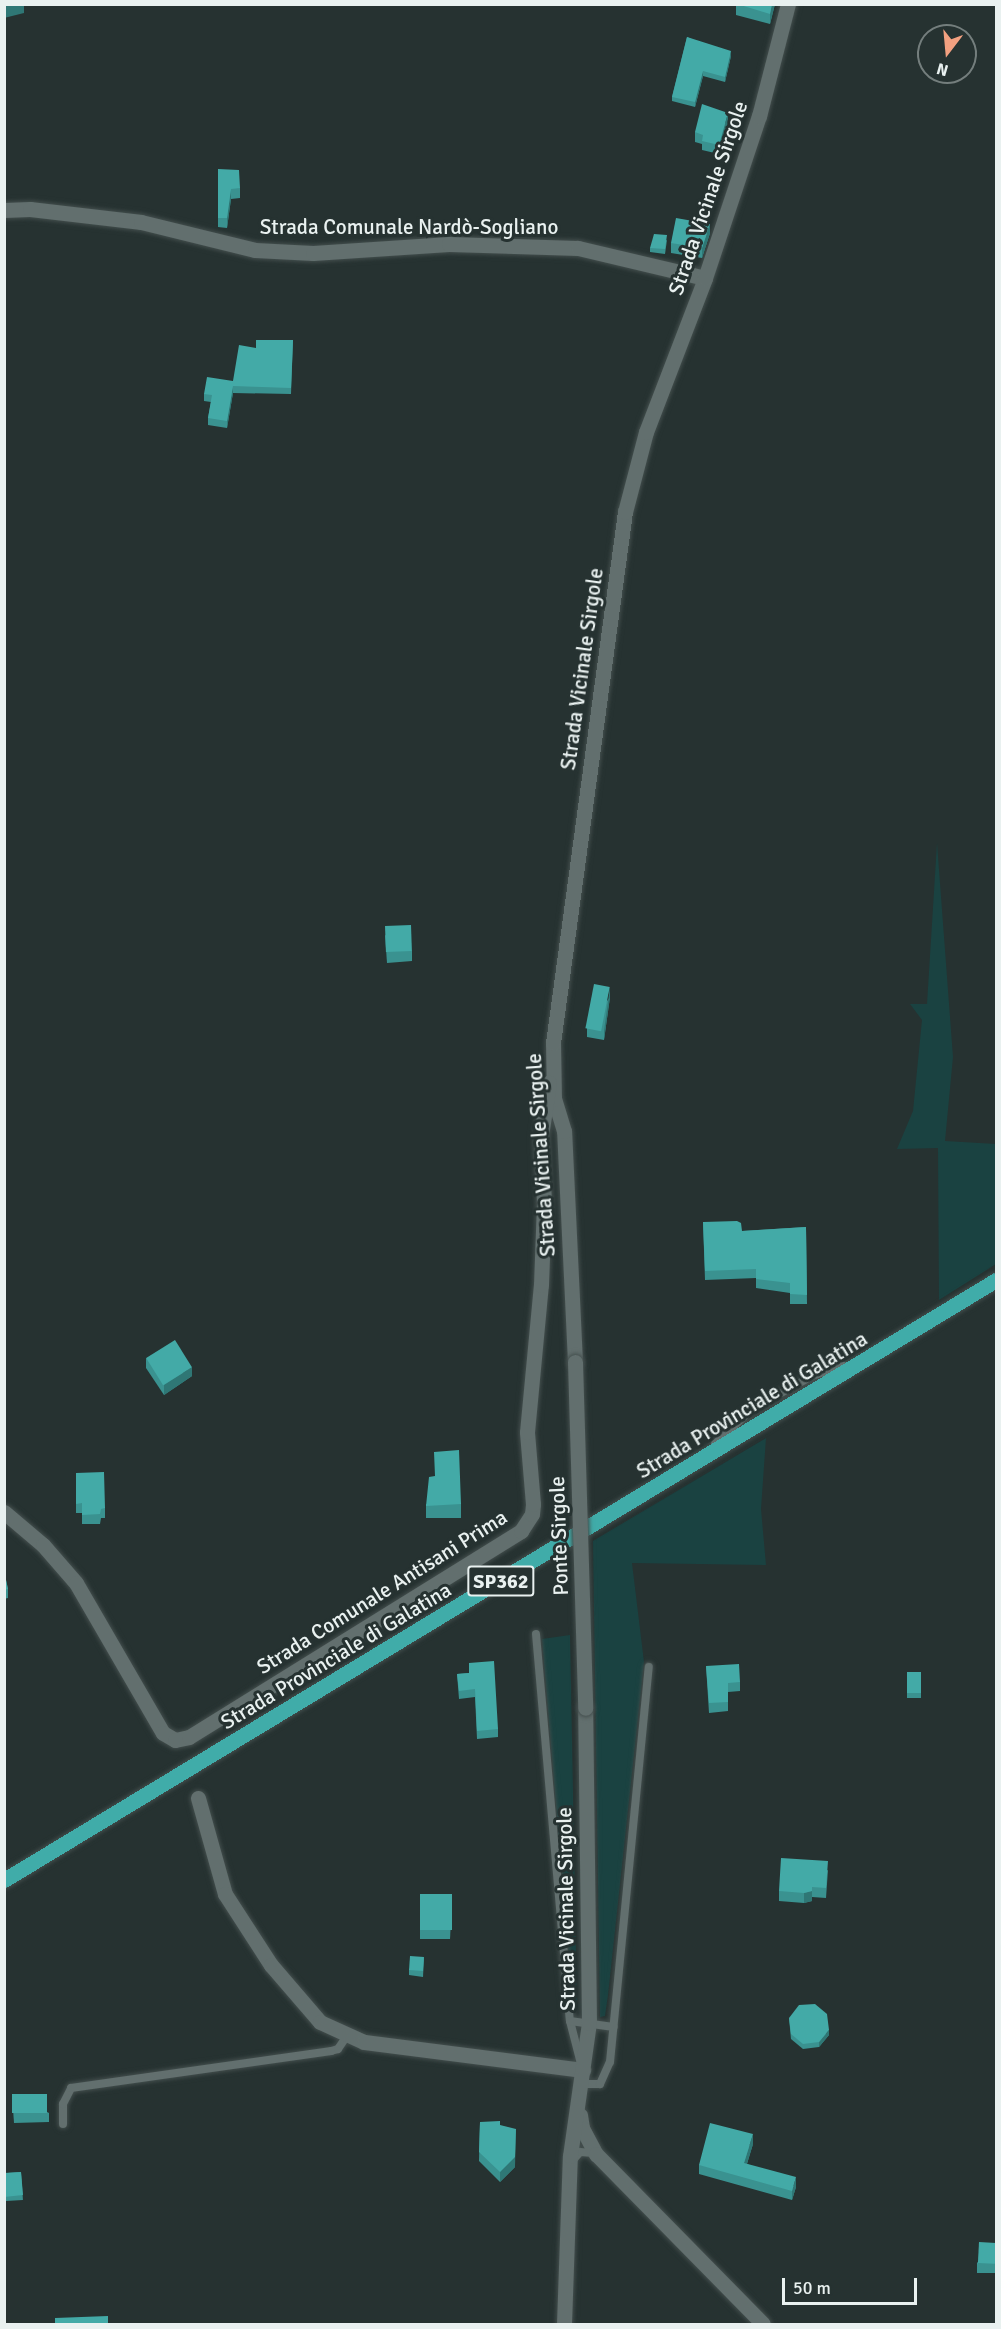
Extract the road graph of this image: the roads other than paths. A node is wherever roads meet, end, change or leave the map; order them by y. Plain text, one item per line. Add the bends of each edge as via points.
1 (788, 4) edge
2 (4, 210) edge
3 (705, 278) junction
4 (553, 1072) junction
5 (996, 1280) edge
6 (574, 1362) joint
7 (4, 1512) edge
8 (536, 1634) dead end
9 (649, 1667) dead end
10 (585, 1708) joint
11 (198, 1798) dead end
12 (4, 1880) edge
13 (570, 2021) junction
14 (589, 2023) junction
15 (614, 2027) junction
16 (346, 2037) junction
17 (582, 2077) junction
18 (579, 2109) junction
19 (63, 2124) dead end
20 (596, 2154) junction
21 (570, 2165) junction
22 (564, 2325) edge
23 (763, 2325) edge

1 - 3 street, Strada Vicinale Sirgole via 759,116
2 - 3 street, Strada Comunale Nardò-Sogliano via 30,209 141,222 255,250 313,253 449,244 578,248
3 - 4 street, Strada Vicinale Sirgole via 649,422 625,512 555,1031
4 - 6 street, Strada Vicinale Sirgole via 554,1099 564,1131
4 - 7 street, Strada Comunale Antisani Prima via 546,1091 541,1137 541,1285 527,1432 533,1504 532,1514 521,1531 189,1737 175,1740 163,1733 76,1582 43,1545
5 - 12 main road, Strada Provinciale di Galatina / SP362
6 - 10 street, Ponte Sirgole, bridge
8 - 13 lane
9 - 15 lane
10 - 14 street, Strada Vicinale Sirgole
11 - 16 street via 225,1894 248,1932 295,1997 320,2022
13 - 14 lane
13 - 17 lane
14 - 15 lane
14 - 17 street, Strada Vicinale Sirgole
15 - 17 lane via 607,2076 600,2084
16 - 17 street
16 - 19 lane via 338,2049 71,2088 63,2104
17 - 18 street, Strada Vicinale Sirgole
18 - 20 street via 582,2128
18 - 21 street, Strada Vicinale Sirgole
20 - 21 lane via 579,2152
20 - 23 street
21 - 22 street, Strada Vicinale Sirgole

